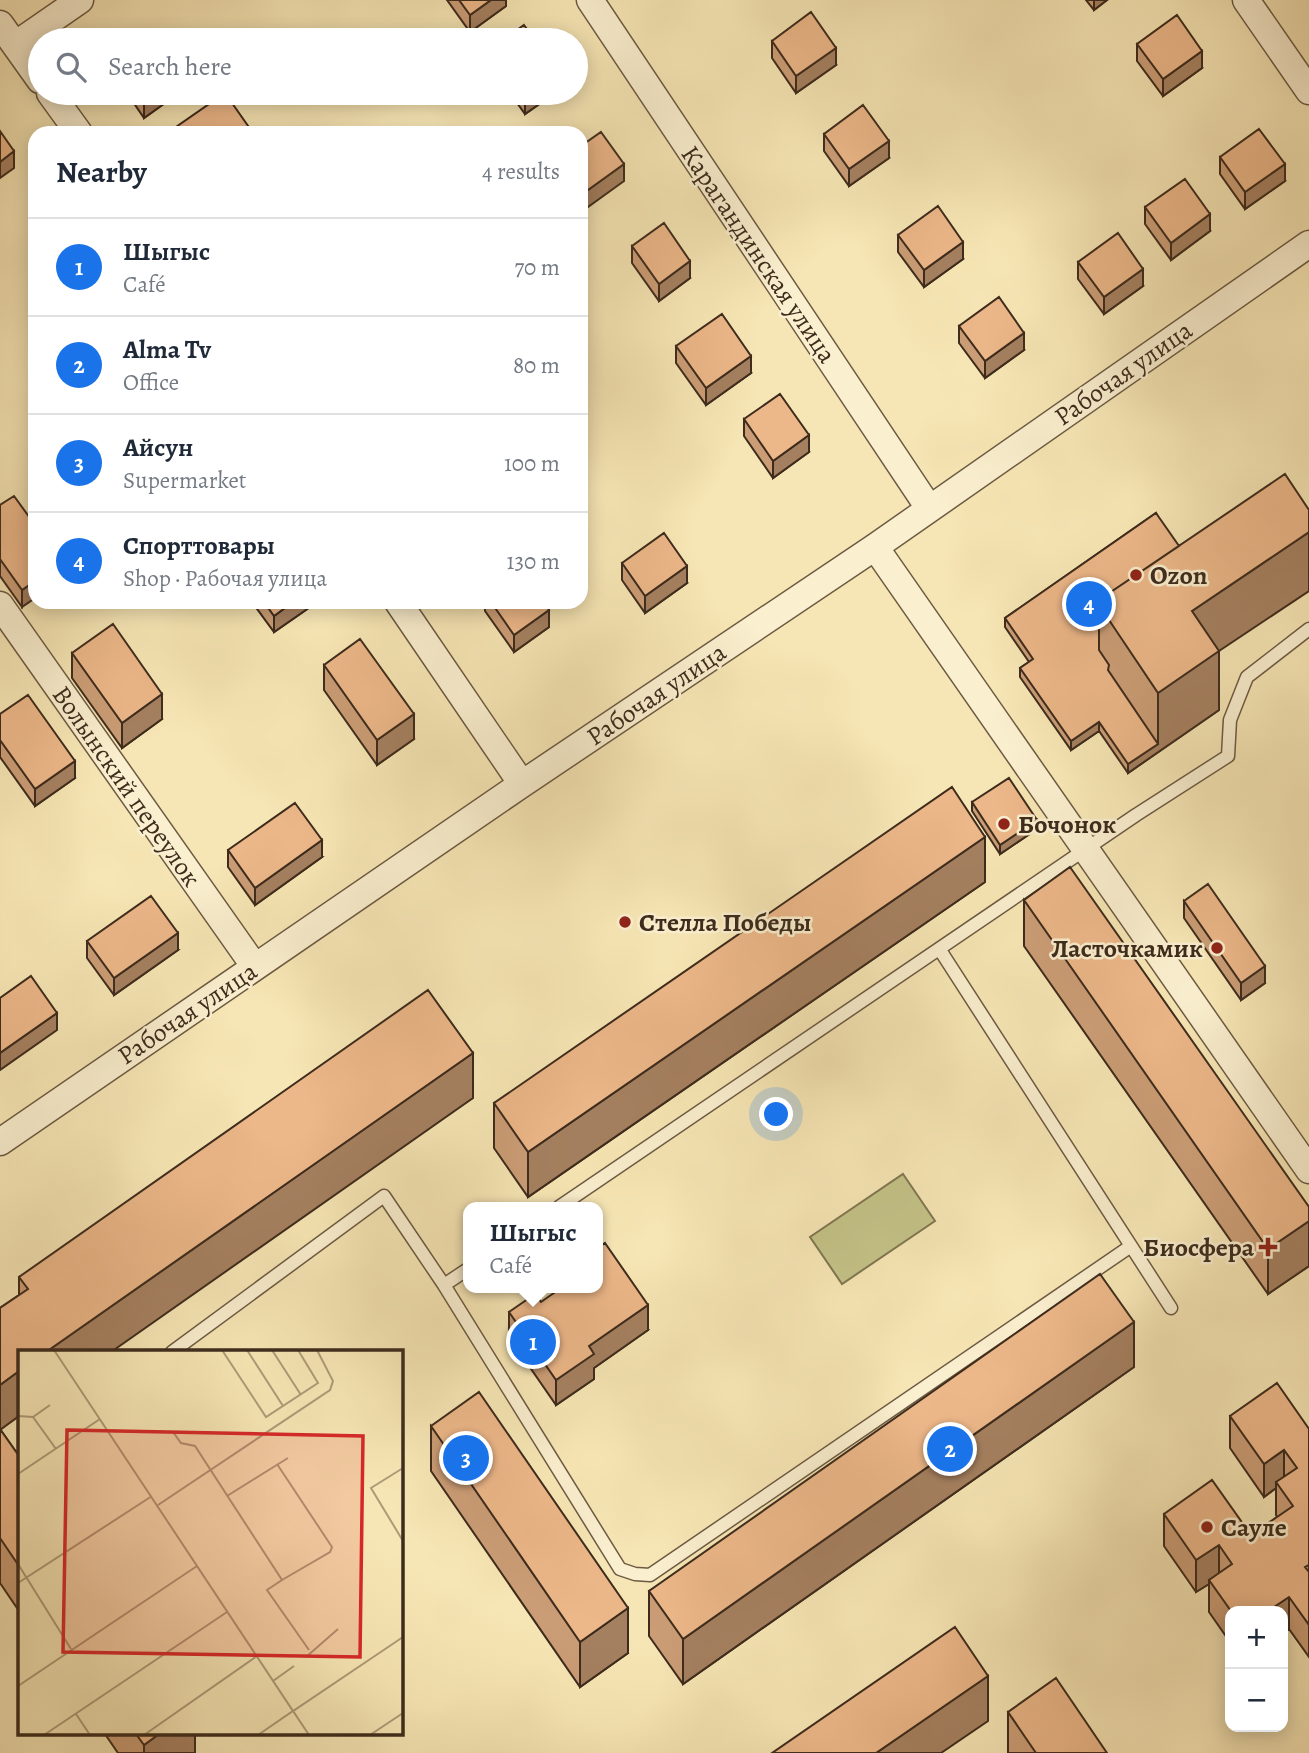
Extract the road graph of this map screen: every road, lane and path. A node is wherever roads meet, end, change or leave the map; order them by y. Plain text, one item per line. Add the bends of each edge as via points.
1 (80, 0) edge
2 (590, 0) edge
3 (1246, 0) edge
4 (8, 34) edge
5 (28, 63) edge
6 (1309, 91) edge
7 (59, 105) edge
8 (74, 126) edge
9 (1309, 244) edge
10 (929, 508) junction
11 (875, 547) junction
12 (0, 605) edge
13 (403, 609) edge
14 (1309, 629) edge
15 (522, 784) junction
16 (1086, 850) junction
17 (940, 950) junction
18 (255, 967) junction
19 (0, 1142) edge
20 (1309, 1170) edge
21 (566, 1202) edge
22 (1130, 1245) junction
23 (463, 1272) edge
24 (444, 1285) junction
25 (1171, 1308) dead end
26 (176, 1350) edge

1 - 4 street
2 - 10 street, Карагандинская улица
3 - 6 street
4 - 5 street
7 - 8 street
9 - 10 street, Рабочая улица
10 - 11 street, Рабочая улица
11 - 15 street, Рабочая улица
11 - 16 street
12 - 18 street, Волынский переулок
13 - 15 street
14 - 16 lane via 1247,677 1230,720 1228,756
15 - 18 street, Рабочая улица
16 - 17 lane
16 - 20 street
17 - 21 lane
17 - 22 lane
18 - 19 street, Рабочая улица
22 - 24 lane via 650,1576 620,1569
22 - 25 lane
23 - 24 lane
24 - 26 lane via 384,1196

